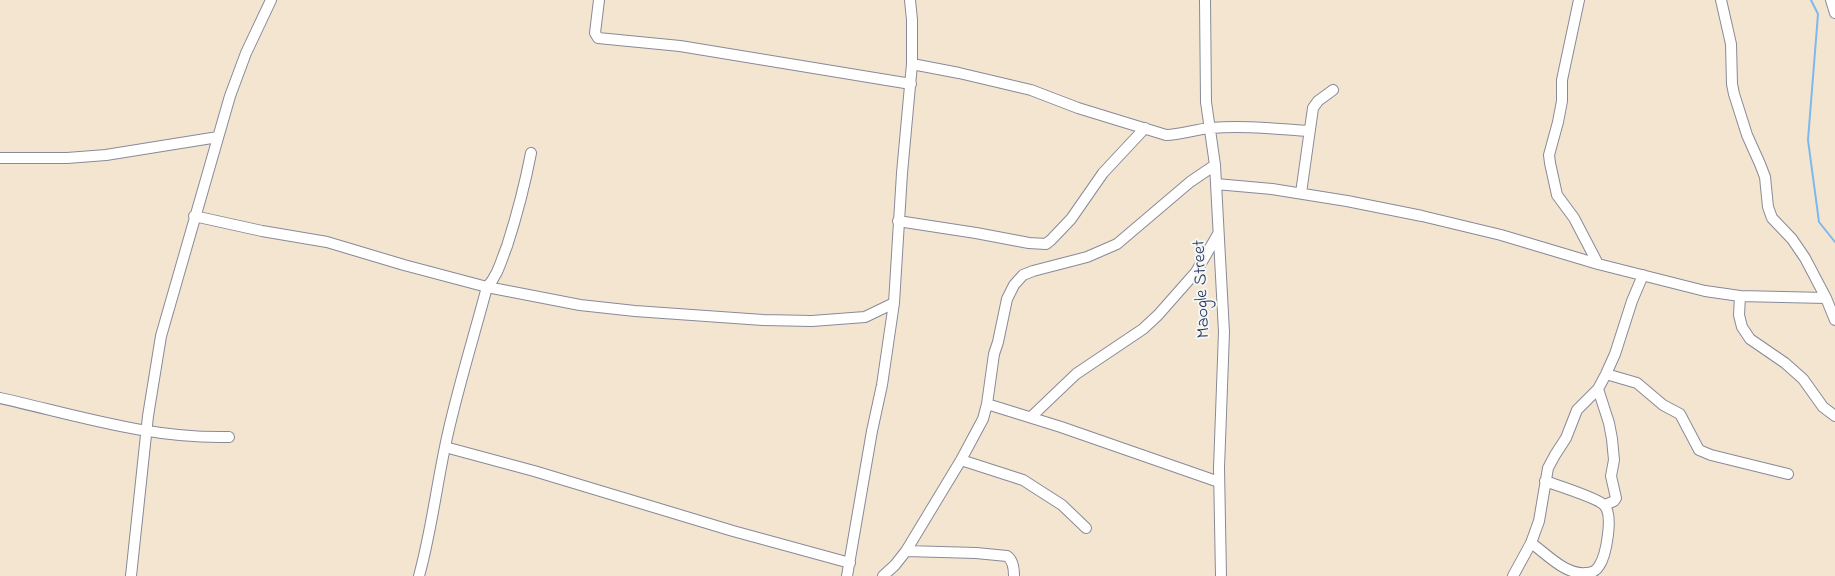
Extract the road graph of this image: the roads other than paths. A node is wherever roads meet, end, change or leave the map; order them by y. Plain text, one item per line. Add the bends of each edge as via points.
1 (271, 0) edge
2 (599, 0) edge
3 (910, 0) edge
4 (1205, 0) edge
5 (1578, 0) edge
6 (1721, 0) edge
7 (1831, 0) edge
8 (1835, 13) edge
9 (912, 64) junction
10 (911, 84) junction
11 (1334, 90) dead end
12 (1145, 128) junction
13 (1211, 128) junction
14 (1310, 131) junction
15 (218, 138) junction
16 (531, 153) dead end
17 (0, 158) edge
18 (1215, 165) junction
19 (1216, 184) junction
20 (1301, 194) junction
21 (194, 216) junction
22 (898, 220) junction
23 (1218, 234) junction
24 (1598, 264) junction
25 (1643, 275) junction
26 (487, 287) junction
27 (1740, 296) junction
28 (1826, 298) junction
29 (894, 304) junction
30 (1835, 320) edge
31 (1606, 374) junction
32 (1598, 388) junction
33 (0, 398) edge
34 (987, 404) junction
35 (1835, 416) edge
36 (1031, 417) junction
37 (147, 432) junction
38 (229, 437) dead end
39 (445, 448) junction
40 (961, 460) junction
41 (1788, 474) dead end
42 (1545, 481) junction
43 (1219, 482) junction
44 (1605, 505) junction
45 (1086, 528) dead end
46 (1531, 544) junction
47 (906, 551) junction
48 (850, 563) junction
49 (131, 576) edge
50 (419, 576) edge
51 (847, 576) edge
52 (883, 576) edge
53 (1014, 576) edge
54 (1221, 576) edge
55 (1513, 576) edge

1 - 15 street via 246,53
2 - 10 street via 595,33 598,38 680,46
3 - 9 street
4 - 13 street, Maogle Street via 1206,102
5 - 24 street via 1562,80 1562,101 1550,150 1550,163 1557,195 1574,218
6 - 28 street via 1731,44 1733,89 1747,135 1765,177 1768,207 1772,218 1792,239 1805,258
7 - 8 street
9 - 10 street
9 - 12 street via 1031,90 1078,108
10 - 22 street
11 - 14 street via 1313,108
12 - 13 street via 1174,135
12 - 22 street via 1104,174 1071,219 1046,244
13 - 14 street via 1247,127
13 - 18 street, Maogle Street
14 - 20 street
15 - 17 street via 75,158
15 - 21 street
16 - 26 street via 514,224 498,271
18 - 19 street, Maogle Street
18 - 34 street via 1190,182 1117,244 1087,257 1044,267 1023,275 1007,299 994,354
19 - 20 street
19 - 23 street, Maogle Street
20 - 24 street via 1430,218 1501,235
21 - 26 street via 327,242
21 - 37 street via 161,336
22 - 29 street
23 - 36 street via 1196,272 1158,315 1143,329 1076,374
23 - 43 street, Maogle Street via 1224,332
24 - 25 street
25 - 27 street via 1705,291
25 - 31 street
26 - 29 street via 580,305 763,320 812,321 864,317
26 - 39 street
27 - 28 street
27 - 35 street via 1742,327 1750,339 1797,373 1823,407
28 - 30 street
29 - 48 street
31 - 32 street
31 - 41 street via 1637,383 1663,405 1680,414 1699,450
32 - 42 street via 1577,410 1566,438 1548,468
32 - 44 street via 1609,423 1614,451 1611,476 1616,498
33 - 37 street
34 - 36 street
34 - 40 street via 977,431
36 - 43 street
37 - 38 street
37 - 49 street
39 - 48 street via 541,473
39 - 50 street via 433,519
40 - 45 street via 1023,480 1062,505
40 - 47 street
42 - 44 street
42 - 46 street via 1542,507
43 - 54 street, Maogle Street
44 - 46 street via 1609,535 1600,566 1592,572 1568,570
46 - 55 street
47 - 52 street
47 - 53 street via 1007,556 1012,564
48 - 51 street

